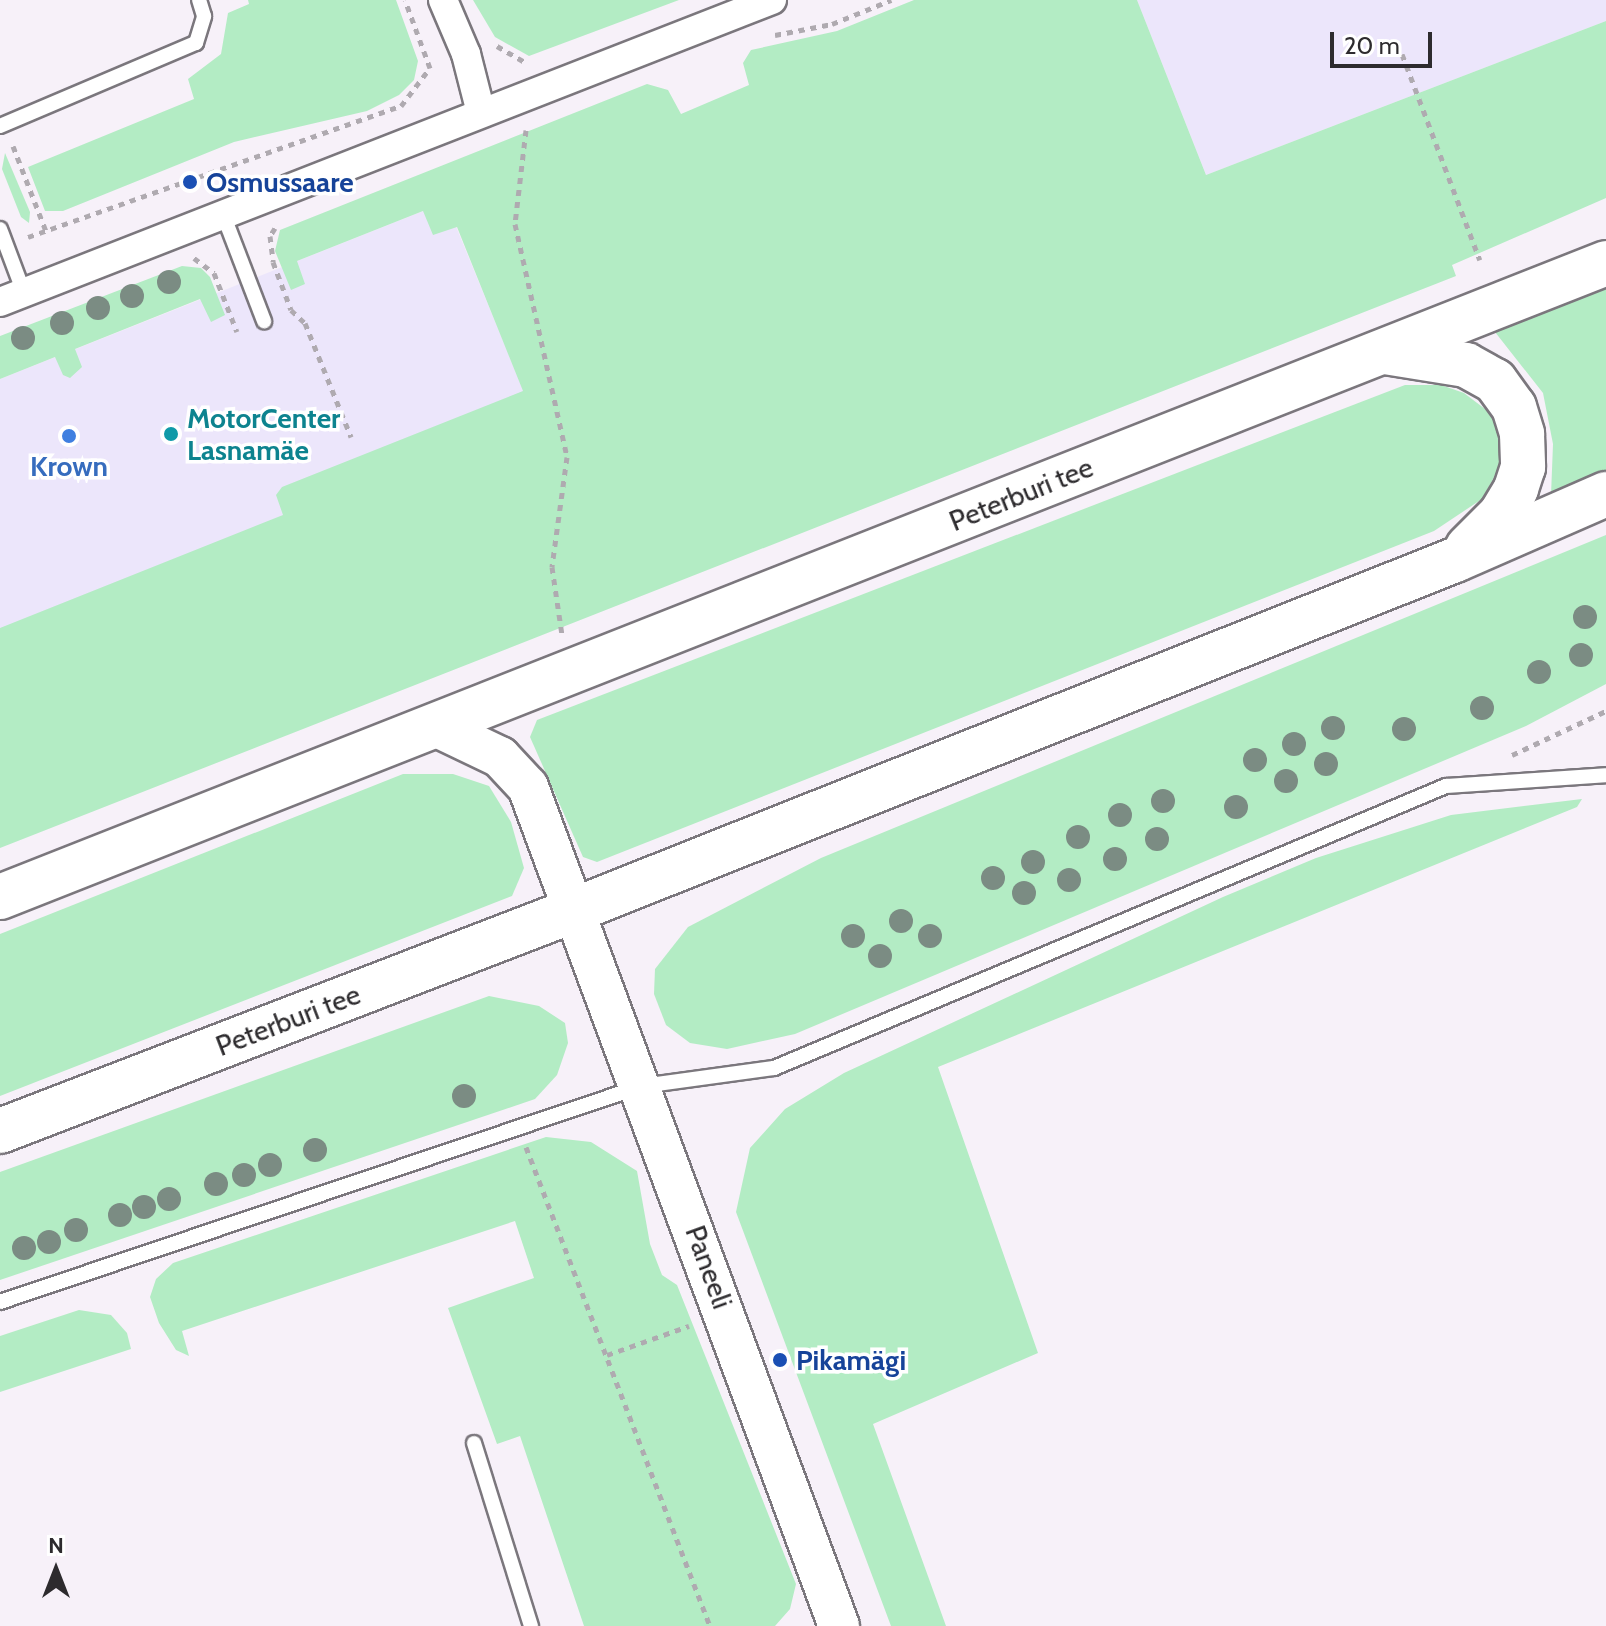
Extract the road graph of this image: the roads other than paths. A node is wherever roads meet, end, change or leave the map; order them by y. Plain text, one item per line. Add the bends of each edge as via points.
1 (199, 0) edge
2 (443, 0) edge
3 (772, 0) edge
4 (481, 113) junction
5 (2, 126) edge
6 (223, 214) junction
7 (0, 229) edge
8 (1606, 263) edge
9 (12, 298) edge
10 (264, 321) dead end
11 (1380, 351) junction
12 (1606, 494) edge
13 (1455, 560) junction
14 (437, 727) junction
15 (1606, 775) edge
16 (0, 897) edge
17 (577, 909) junction
18 (642, 1086) junction
19 (0, 1131) edge
20 (0, 1302) edge
21 (474, 1443) dead end
22 (836, 1625) edge
23 (531, 1626) edge

1 - 5 lane via 204,16 196,43
2 - 4 street via 466,54
3 - 4 street
4 - 6 street
6 - 9 street
6 - 10 lane
7 - 9 lane
8 - 11 highway, Peterburi tee
11 - 13 highway via 1466,365 1495,381 1514,407 1523,467 1516,489 1501,514
11 - 14 highway, Peterburi tee
12 - 13 highway, Peterburi tee
13 - 17 highway, Peterburi tee
14 - 16 highway, Peterburi tee
14 - 17 street via 500,757 517,771
15 - 18 lane via 1446,786 774,1068
17 - 18 street, Paneeli
17 - 19 highway, Peterburi tee
18 - 20 lane
18 - 22 street, Paneeli
21 - 23 lane

